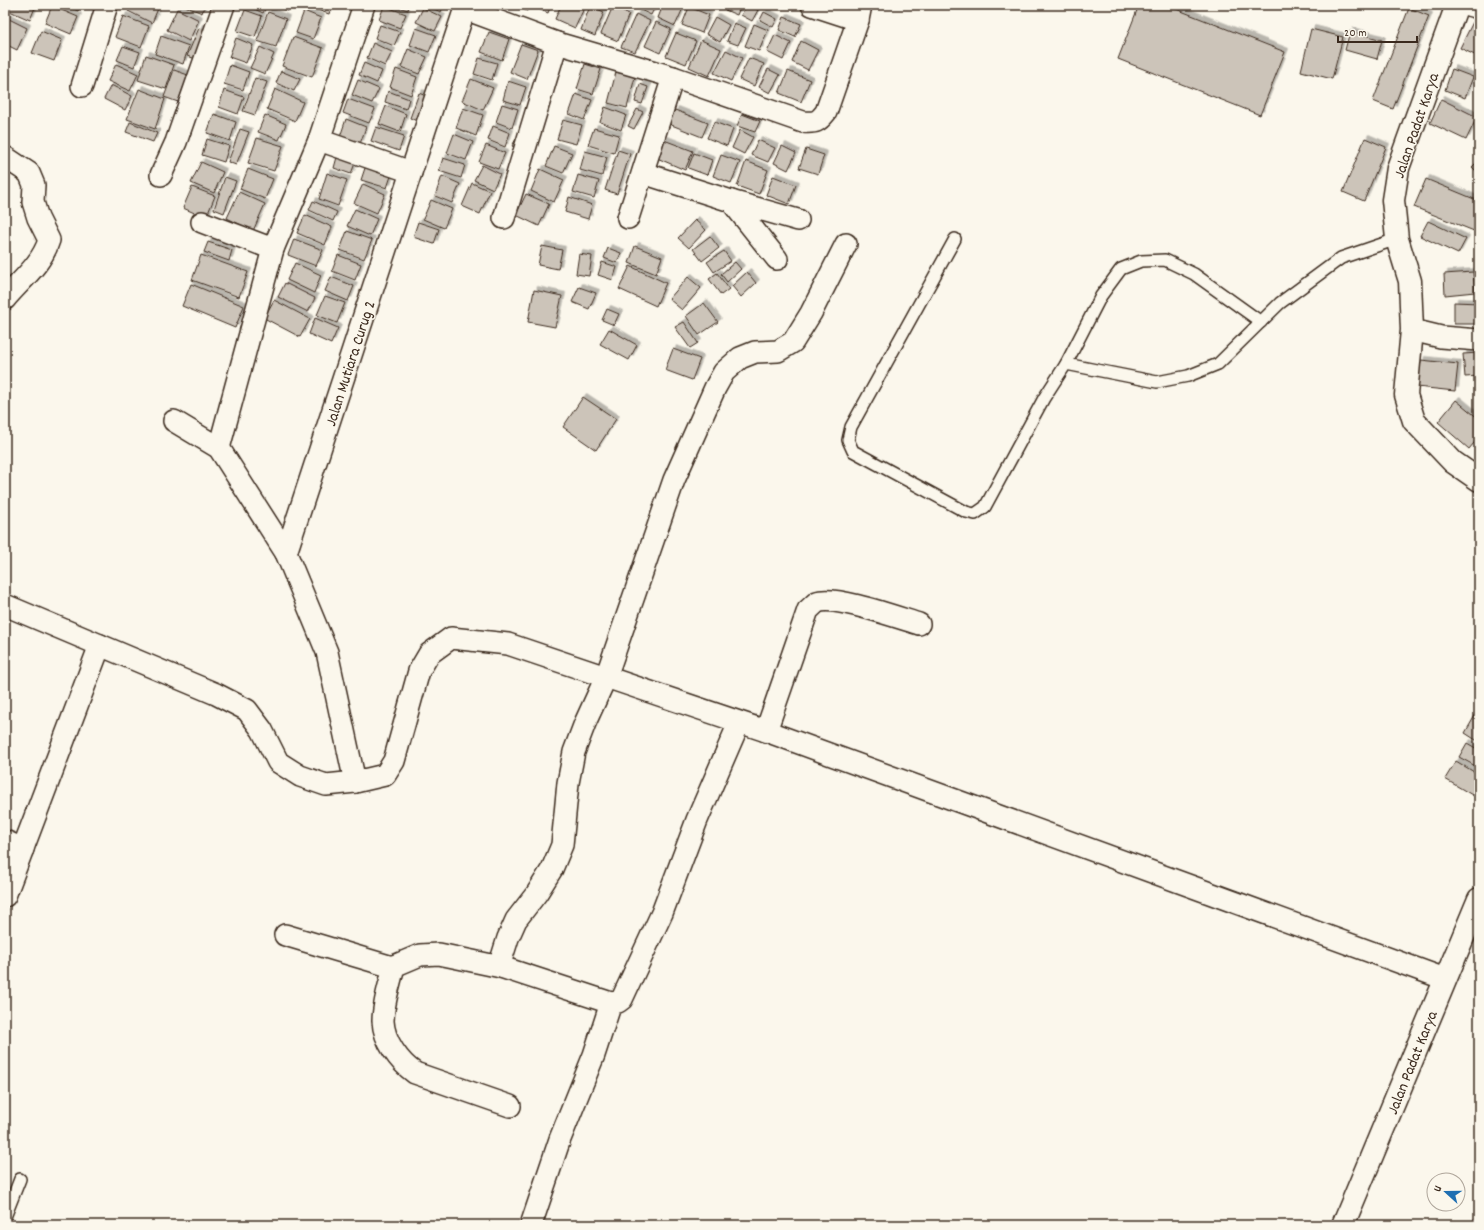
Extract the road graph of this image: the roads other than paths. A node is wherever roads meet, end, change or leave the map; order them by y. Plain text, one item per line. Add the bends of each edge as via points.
1 (108, 5) edge
2 (224, 5) edge
3 (364, 5) edge
4 (812, 5) edge
5 (1458, 5) edge
6 (1468, 5) edge
7 (465, 7) edge
8 (1479, 8) edge
9 (860, 12) edge
10 (557, 43) junction
11 (673, 77) junction
12 (82, 86) dead end
13 (319, 140) junction
14 (5, 157) edge
15 (411, 172) junction
16 (643, 173) junction
17 (161, 175) dead end
18 (731, 201) junction
19 (504, 218) dead end
20 (628, 218) dead end
21 (798, 220) dead end
22 (202, 222) dead end
23 (1397, 238) junction
24 (955, 239) dead end
25 (846, 244) dead end
26 (273, 249) junction
27 (777, 259) dead end
28 (5, 299) edge
29 (1261, 322) junction
30 (1412, 330) junction
31 (1479, 340) edge
32 (1066, 364) junction
33 (174, 421) dead end
34 (219, 448) junction
35 (1479, 480) edge
36 (286, 553) junction
37 (5, 605) edge
38 (919, 624) dead end
39 (100, 645) junction
40 (606, 677) junction
41 (739, 722) junction
42 (766, 731) junction
43 (355, 782) junction
44 (14, 845) edge
45 (5, 896) edge
46 (1479, 899) edge
47 (285, 935) dead end
48 (394, 966) junction
49 (501, 966) junction
50 (1445, 979) junction
51 (611, 1003) junction
52 (510, 1106) dead end
53 (20, 1179) dead end
54 (5, 1217) edge
55 (531, 1225) edge
56 (1343, 1225) edge

1 - 12 street
2 - 17 street via 176,142
3 - 13 street
4 - 9 street, Jalan Mutiara Curug 2
5 - 23 street, Jalan Padat Karya via 1398,168 1393,200
6 - 8 street
7 - 10 street, Jalan Mutiara Curug 2
7 - 15 street, Jalan Mutiara Curug 2
9 - 11 street, Jalan Mutiara Curug 2 via 826,112 815,122 803,122
10 - 11 street, Jalan Mutiara Curug 2
10 - 19 street
11 - 16 street
13 - 15 street
13 - 26 street
14 - 28 street via 29,174 34,185 33,202 38,218 50,240 40,259
15 - 36 street, Jalan Mutiara Curug 2
16 - 18 street
16 - 20 street
18 - 21 street
18 - 27 street
22 - 26 street
23 - 29 lane via 1341,258 1280,303
23 - 30 street, Jalan Padat Karya via 1410,281
24 - 32 lane via 851,427 848,440 853,451 966,512 976,514 985,507 1044,398
25 - 40 street via 811,313 793,342 778,351 755,352 740,358 724,372 715,388 674,480
26 - 34 street
29 - 32 lane via 1218,364 1188,376 1157,382
29 - 32 lane via 1194,274 1165,260 1141,261 1121,269 1109,285
30 - 31 street via 1441,337
30 - 35 street, Jalan Padat Karya via 1406,395 1414,421 1453,462
33 - 34 street
34 - 36 street
36 - 43 street via 327,652
37 - 39 street
38 - 42 street via 837,601 818,602 808,610
39 - 43 street via 216,694 247,710 262,730 278,762 300,776 326,785
39 - 44 street
40 - 41 street
40 - 43 street via 508,644 451,638 429,654 419,671 394,761 386,775
40 - 49 street via 574,752 562,845 552,869 516,920 508,938
41 - 42 street
41 - 51 street via 697,820 662,913 622,999
42 - 50 street
44 - 45 street
46 - 50 street, Jalan Padat Karya
47 - 48 street
48 - 49 street via 420,955 439,954
48 - 52 street via 385,1001 383,1022 390,1044 403,1065 428,1078
49 - 51 street
50 - 56 street, Jalan Padat Karya
51 - 55 street
53 - 54 lane

